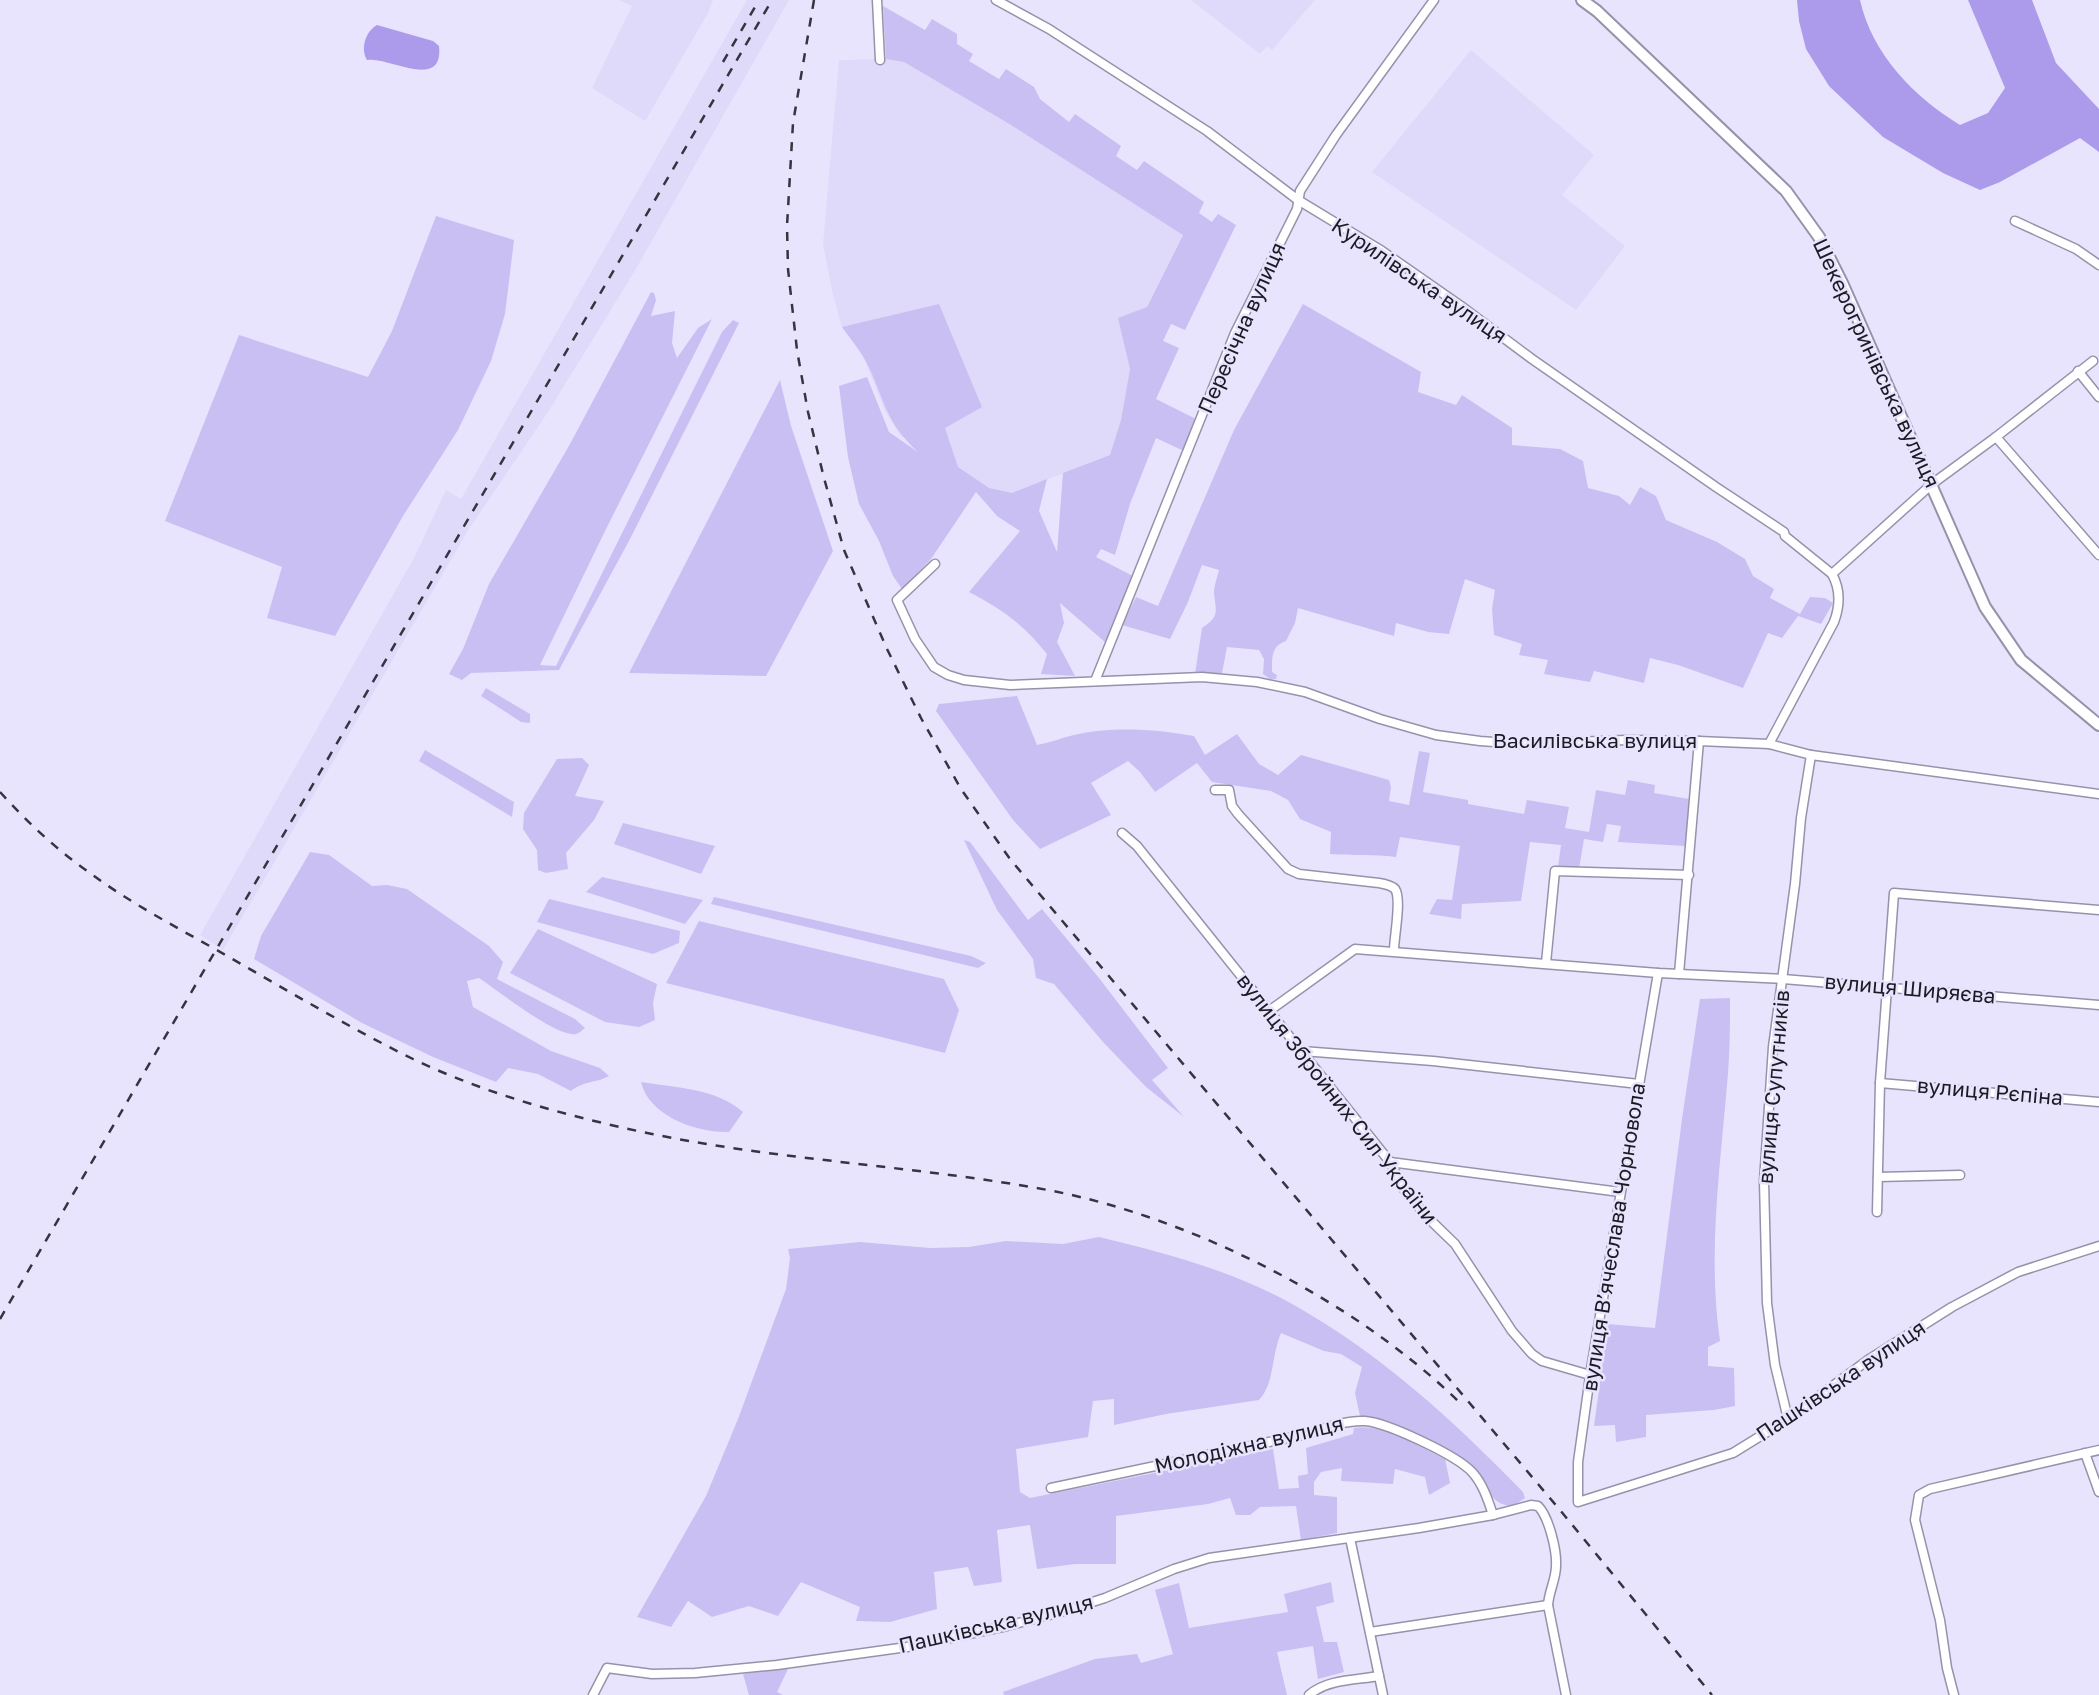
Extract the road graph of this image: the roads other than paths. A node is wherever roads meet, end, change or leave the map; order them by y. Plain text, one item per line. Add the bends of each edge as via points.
1 (877, 0) edge
2 (996, 0) edge
3 (1434, 0) edge
4 (1582, 0) edge
5 (880, 60) dead end
6 (1298, 200) junction
7 (2015, 221) dead end
8 (2099, 265) edge
9 (2093, 361) dead end
10 (2078, 371) junction
11 (2099, 397) edge
12 (1996, 437) junction
13 (1932, 484) junction
14 (2099, 555) edge
15 (935, 564) dead end
16 (1832, 574) junction
17 (1095, 681) junction
18 (2099, 725) edge
19 (1699, 741) junction
20 (1769, 744) junction
21 (1811, 755) junction
22 (1215, 790) dead end
23 (2099, 794) edge
24 (1122, 832) dead end
25 (1689, 875) junction
26 (2099, 910) edge
27 (1394, 950) junction
28 (1546, 963) junction
29 (1658, 973) junction
30 (1679, 974) junction
31 (1783, 979) junction
32 (1885, 987) junction
33 (2099, 1005) edge
34 (1269, 1011) junction
35 (1302, 1051) junction
36 (1880, 1083) junction
37 (1639, 1084) junction
38 (2099, 1102) edge
39 (1391, 1162) junction
40 (1960, 1175) dead end
41 (1878, 1177) junction
42 (1620, 1192) junction
43 (1877, 1212) dead end
44 (2099, 1247) edge
45 (1590, 1375) junction
46 (1788, 1419) junction
47 (2099, 1450) edge
48 (2085, 1453) junction
49 (1051, 1488) dead end
50 (2099, 1492) edge
51 (1577, 1502) joint
52 (1493, 1515) junction
53 (1350, 1538) junction
54 (1548, 1605) junction
55 (1370, 1632) junction
56 (1379, 1676) junction
57 (1313, 1692) edge
58 (593, 1695) edge
59 (1383, 1695) edge
60 (1566, 1695) edge
61 (1954, 1695) edge

1 - 5 street
2 - 6 street, Курилівська вулиця via 1151,94
3 - 6 street, Пересічна вулиця via 1336,135
4 - 13 street, Шекерогринівська вулиця via 1722,128 1801,211 1843,285
6 - 16 street, Курилівська вулиця via 1450,298 1784,532
6 - 17 street, Пересічна вулиця via 1225,357
7 - 8 street via 2076,249
9 - 10 street
10 - 11 street
10 - 12 street
12 - 13 street
12 - 14 street
13 - 16 street
13 - 18 street, Шекерогринівська вулиця via 1985,607 2021,660
15 - 17 street, Василівська вулиця via 897,600 934,667 964,680 1010,685
16 - 20 street via 1839,610
17 - 19 street, Василівська вулиця via 1202,677 1257,682 1305,692 1436,735 1480,741
19 - 20 street, Василівська вулиця
19 - 25 street
20 - 21 street, Василівська вулиця
21 - 23 street, Василівська вулиця
21 - 31 street, вулиця Супутників
22 - 27 street via 1229,790 1232,806 1288,869 1307,876 1391,886 1398,903
24 - 34 street, вулиця Збройних Сил України
25 - 28 street via 1555,871
25 - 30 street
26 - 32 street via 1894,892
27 - 28 street, вулиця Ширяєва
27 - 34 street, вулиця Ширяєва via 1355,949
28 - 29 street, вулиця Ширяєва
29 - 30 street, вулиця Ширяєва
29 - 37 street, вулиця Вʼячеслава Чорновола
30 - 31 street, вулиця Ширяєва
31 - 32 street, вулиця Ширяєва
31 - 46 street, вулиця Супутників via 1764,1181 1767,1303
32 - 33 street, вулиця Ширяєва
32 - 36 street
34 - 35 street, вулиця Збройних Сил України
35 - 37 street
35 - 39 street, вулиця Збройних Сил України
36 - 38 street, вулиця Рєпіна
36 - 41 street
37 - 42 street, вулиця Вʼячеслава Чорновола
39 - 42 street
39 - 45 street, вулиця Збройних Сил України via 1403,1188 1455,1244 1532,1354
40 - 41 street
41 - 43 street
42 - 45 street, вулиця Вʼячеслава Чорновола
44 - 46 street, Пашківська вулиця via 2018,1272 1952,1307 1868,1360
45 - 51 street, вулиця Вʼячеслава Чорновола
46 - 51 street, Пашківська вулиця via 1733,1453
47 - 48 street
48 - 50 street
48 - 61 street via 1919,1495 1915,1520
49 - 52 street, Молодіжна вулиця via 1367,1421 1461,1462 1478,1479
52 - 53 street, Пашківська вулиця
52 - 54 street, Пашківська вулиця via 1531,1505 1547,1520 1556,1566
53 - 55 street
53 - 58 street, Пашківська вулиця via 1209,1558 1061,1612 907,1647 695,1673 607,1668
54 - 55 street
54 - 60 street
55 - 56 street
56 - 57 street
56 - 59 street

